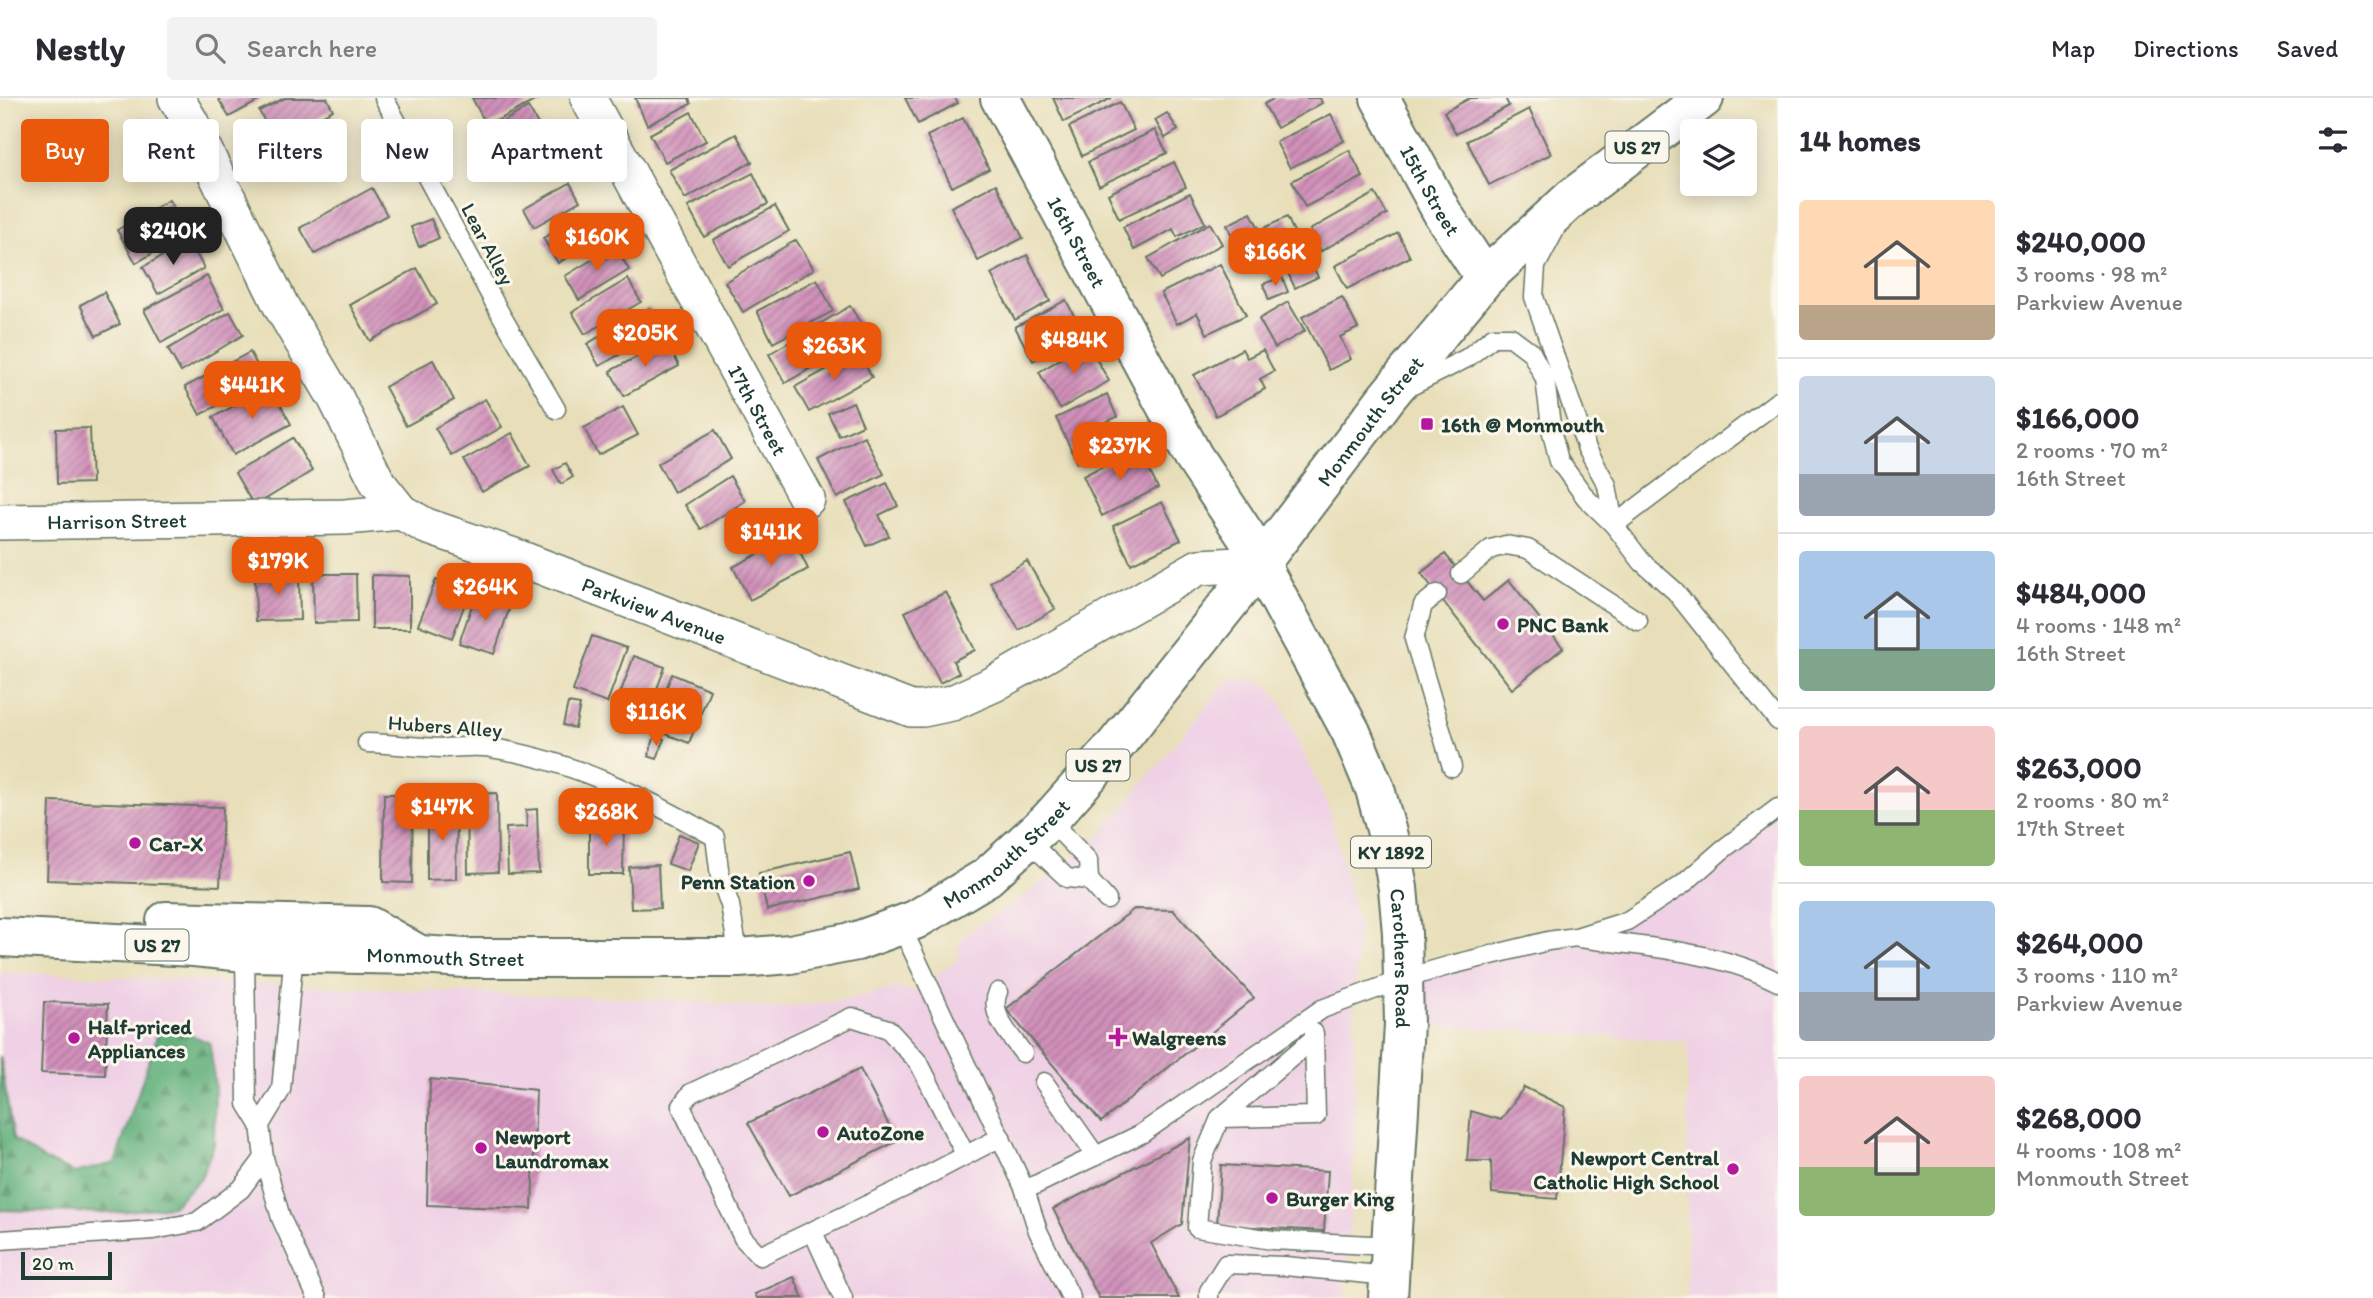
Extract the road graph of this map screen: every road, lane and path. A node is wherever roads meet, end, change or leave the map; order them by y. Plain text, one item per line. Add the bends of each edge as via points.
1 (176, 98) edge
2 (384, 98) edge
3 (588, 98) edge
4 (1000, 98) edge
5 (1380, 98) edge
6 (1704, 98) edge
7 (1572, 198) junction
8 (1485, 278) junction
9 (1387, 397) junction
10 (1778, 401) edge
11 (556, 409) dead end
12 (807, 499) dead end
13 (401, 512) junction
14 (0, 522) edge
15 (1614, 525) junction
16 (1260, 564) junction
17 (1461, 573) dead end
18 (1437, 594) dead end
19 (1638, 621) dead end
20 (1778, 721) edge
21 (367, 743) dead end
22 (1452, 767) dead end
23 (1774, 811) edge
24 (1038, 831) junction
25 (1778, 832) edge
26 (1089, 880) junction
27 (1107, 900) dead end
28 (901, 926) junction
29 (0, 937) edge
30 (1576, 937) junction
31 (69, 939) junction
32 (245, 952) junction
33 (294, 953) junction
34 (419, 955) junction
35 (739, 958) junction
36 (1403, 979) junction
37 (1778, 982) edge
38 (998, 992) dead end
39 (1313, 1015) junction
40 (1314, 1038) junction
41 (1023, 1053) dead end
42 (1044, 1082) dead end
43 (1220, 1118) junction
44 (260, 1125) junction
45 (1001, 1137) junction
46 (965, 1154) junction
47 (1096, 1156) junction
48 (264, 1158) junction
49 (1026, 1190) junction
50 (813, 1232) junction
51 (0, 1240) edge
52 (1390, 1273) edge
53 (317, 1298) edge
54 (843, 1298) edge
55 (1071, 1298) edge
56 (1209, 1298) edge

1 - 13 street, Parkview Avenue via 281,306 335,397 378,483
2 - 11 lane, Lear Alley
3 - 12 street, 17th Street
4 - 16 main road, 16th Street via 1193,456 1258,554
5 - 8 main road, 15th Street via 1443,214
6 - 7 main road, Monmouth Street / US 27
7 - 8 main road, Monmouth Street / US 27
7 - 15 lane via 1536,266 1534,297 1587,449 1607,485
8 - 9 main road, Monmouth Street / US 27
9 - 15 lane via 1467,358 1493,337 1511,337 1531,352 1545,379 1559,461 1586,498
9 - 16 main road, Monmouth Street / US 27
10 - 15 lane
13 - 14 street, Harrison Street via 345,517
13 - 16 street, Parkview Avenue via 426,526 911,709 952,703 994,684 1199,566
15 - 20 lane via 1642,562 1675,591
16 - 24 main road, Monmouth Street / US 27 via 1115,746
16 - 36 main road, Carothers Road / KY 1892 via 1351,732 1375,789 1398,888
17 - 19 lane via 1491,549 1506,545 1528,549
18 - 22 lane via 1423,605 1414,639
21 - 35 lane, Hubers Alley via 479,746 528,755 598,778 715,837
23 - 25 lane
23 - 30 lane via 1648,909 1627,921
24 - 26 lane via 1067,878
24 - 26 lane via 1088,860
24 - 28 main road, Monmouth Street / US 27 via 987,877
26 - 27 lane
28 - 35 main road, Monmouth Street / US 27 via 829,947
28 - 45 lane
29 - 31 main road, Monmouth Street / US 27
30 - 36 lane
30 - 37 lane via 1710,959 1756,970
31 - 32 main road, Monmouth Street / US 27
31 - 34 main road via 107,919 369,926
32 - 33 main road, Monmouth Street / US 27
32 - 44 lane via 247,1104
33 - 34 main road, Monmouth Street / US 27
33 - 44 lane via 281,1090
34 - 35 main road, Monmouth Street / US 27 via 553,960
36 - 39 lane
36 - 52 main road, Carothers Road / KY 1892
38 - 41 lane via 996,1013
39 - 40 lane
39 - 47 lane via 1141,1134
40 - 43 lane
40 - 43 lane via 1316,1116
42 - 47 lane
43 - 52 lane via 1202,1161 1197,1228 1283,1241
44 - 48 lane
45 - 46 lane
45 - 49 lane
46 - 50 lane
46 - 50 lane via 919,1063 888,1029 852,1017 691,1093 681,1106 743,1238 760,1256
47 - 49 lane
48 - 51 lane via 241,1189 197,1222 153,1230
48 - 53 lane via 281,1218
49 - 55 lane via 1038,1231
50 - 54 lane
52 - 56 lane via 1226,1264

